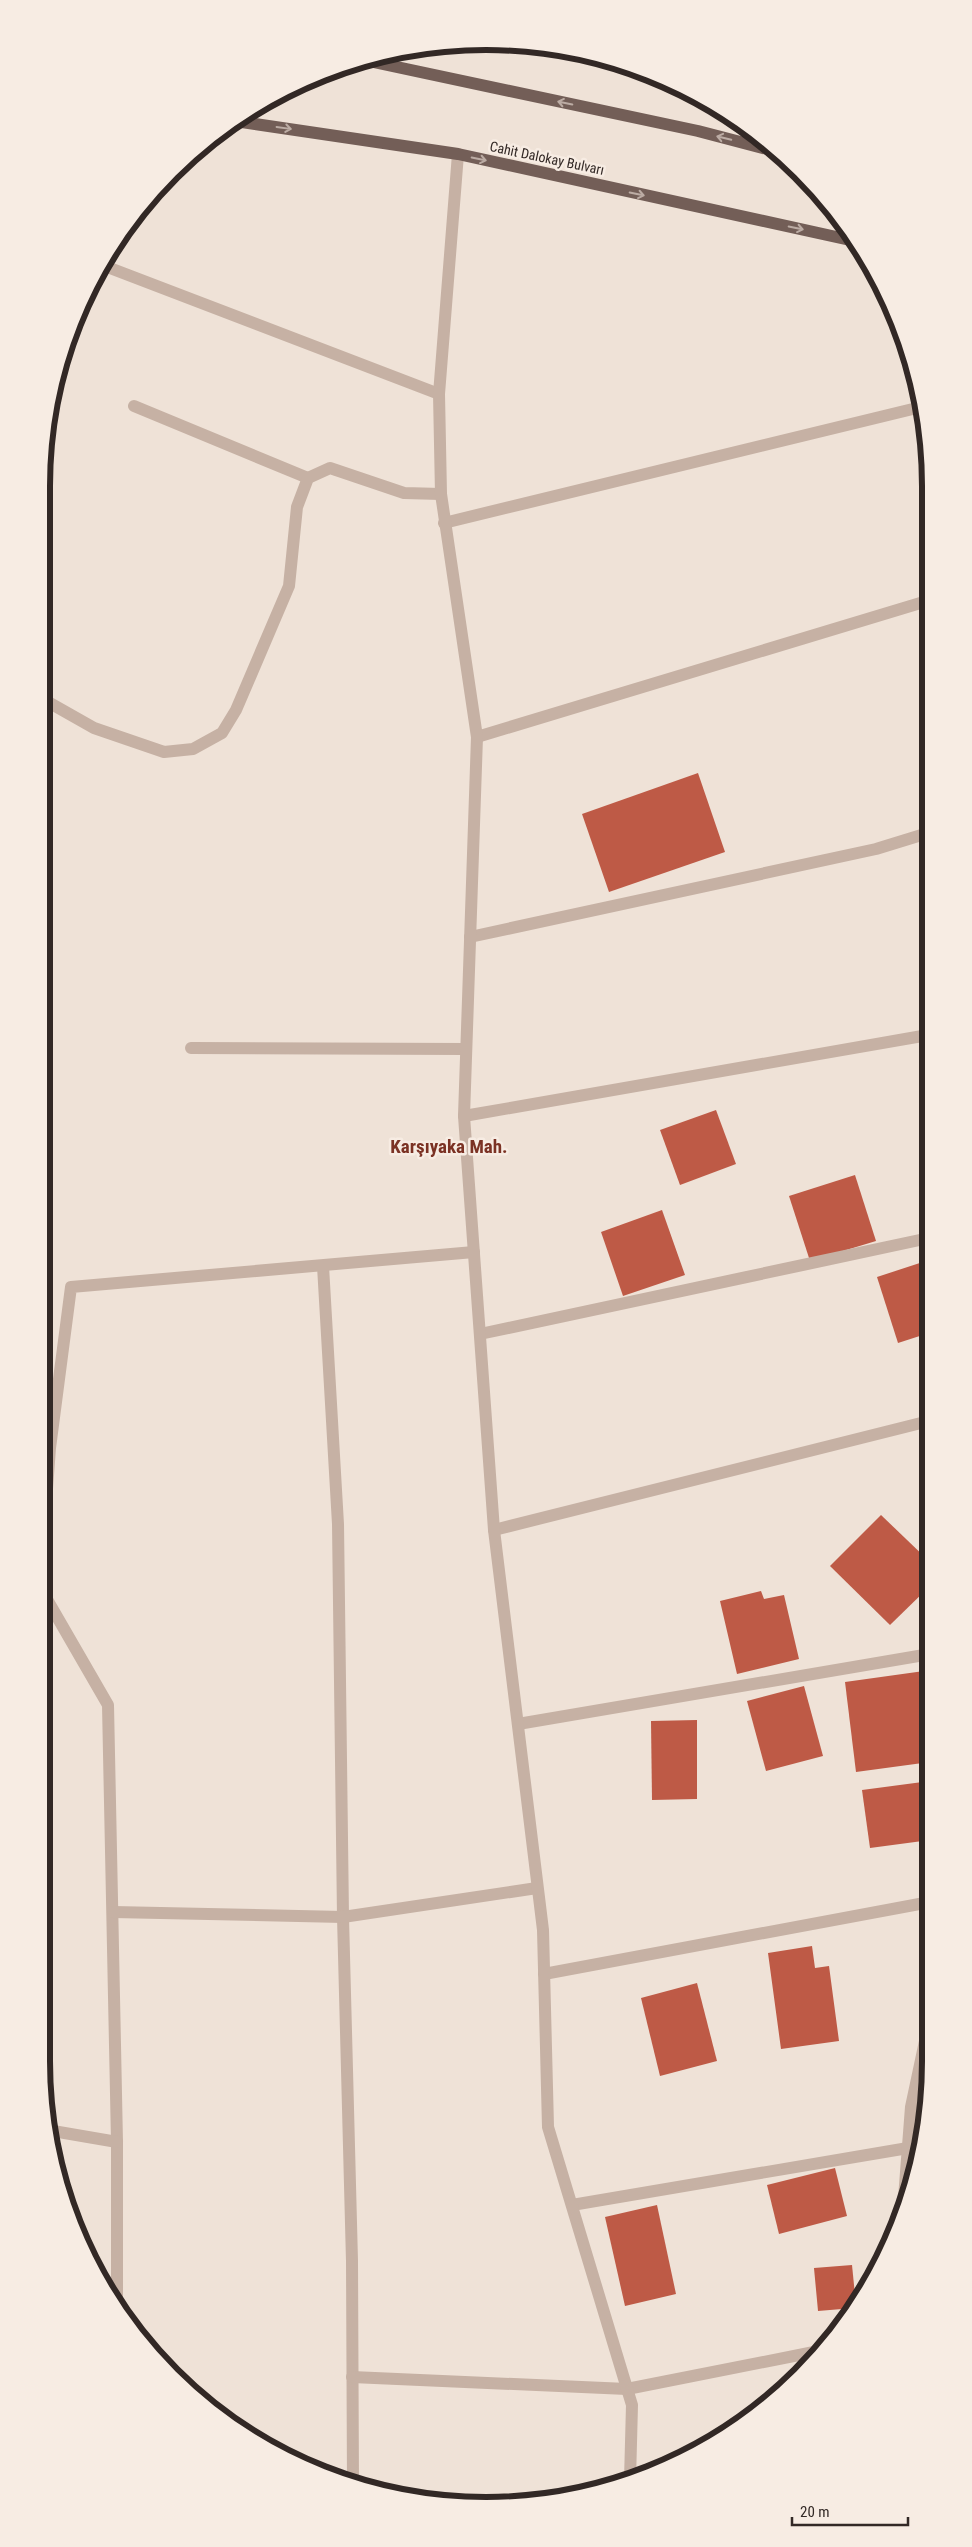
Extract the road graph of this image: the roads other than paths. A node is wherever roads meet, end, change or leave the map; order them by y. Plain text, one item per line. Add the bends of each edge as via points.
1 (380, 63) edge
2 (245, 122) edge
3 (760, 147) edge
4 (458, 154) junction
5 (845, 239) edge
6 (108, 267) edge
7 (439, 394) junction
8 (134, 406) dead end
9 (915, 408) edge
10 (308, 478) junction
11 (441, 494) junction
12 (444, 523) junction
13 (922, 603) edge
14 (50, 703) edge
15 (477, 737) junction
16 (922, 835) edge
17 (470, 937) junction
18 (922, 1036) edge
19 (191, 1048) dead end
20 (466, 1049) junction
21 (464, 1116) junction
22 (922, 1239) edge
23 (474, 1252) junction
24 (323, 1266) junction
25 (480, 1334) junction
26 (922, 1424) edge
27 (50, 1448) edge
28 (494, 1530) junction
29 (50, 1605) edge
30 (922, 1655) edge
31 (518, 1724) junction
32 (537, 1888) junction
33 (922, 1903) edge
34 (113, 1912) junction
35 (343, 1917) junction
36 (544, 1974) junction
37 (922, 2055) edge
38 (56, 2132) edge
39 (117, 2142) junction
40 (908, 2148) junction
41 (906, 2179) edge
42 (572, 2206) junction
43 (117, 2293) edge
44 (809, 2353) edge
45 (352, 2378) junction
46 (627, 2389) junction
47 (630, 2472) edge
48 (353, 2476) edge

3 -> 1 main road
2 -> 4 main road, Cahit Dalokay Bulvarı
4 -> 5 main road, Cahit Dalokay Bulvarı
4 - 7 street
6 - 7 street
7 - 11 street
8 - 10 street
9 - 12 street
10 - 11 street via 330,468 404,493
10 - 14 street via 297,507 289,586 236,710 222,734 193,749 164,752 94,728
11 - 12 street
12 - 15 street
13 - 15 street
15 - 17 street
16 - 17 street via 876,849
17 - 20 street
18 - 21 street
19 - 20 street
20 - 21 street
21 - 23 street
22 - 25 street
23 - 24 street
23 - 25 street
24 - 27 street via 71,1287
24 - 35 street via 338,1524
25 - 28 street
26 - 28 street
28 - 31 street
29 - 34 street via 108,1705
30 - 31 street
31 - 32 street
32 - 35 street
32 - 36 street
33 - 36 street
34 - 35 street
34 - 39 street
35 - 45 street
36 - 42 street via 548,2127
37 - 40 street via 911,2107
38 - 39 street
39 - 43 street
40 - 41 street
40 - 42 street
42 - 46 street
44 - 46 street
45 - 46 street
45 - 48 street
46 - 47 street via 632,2405

